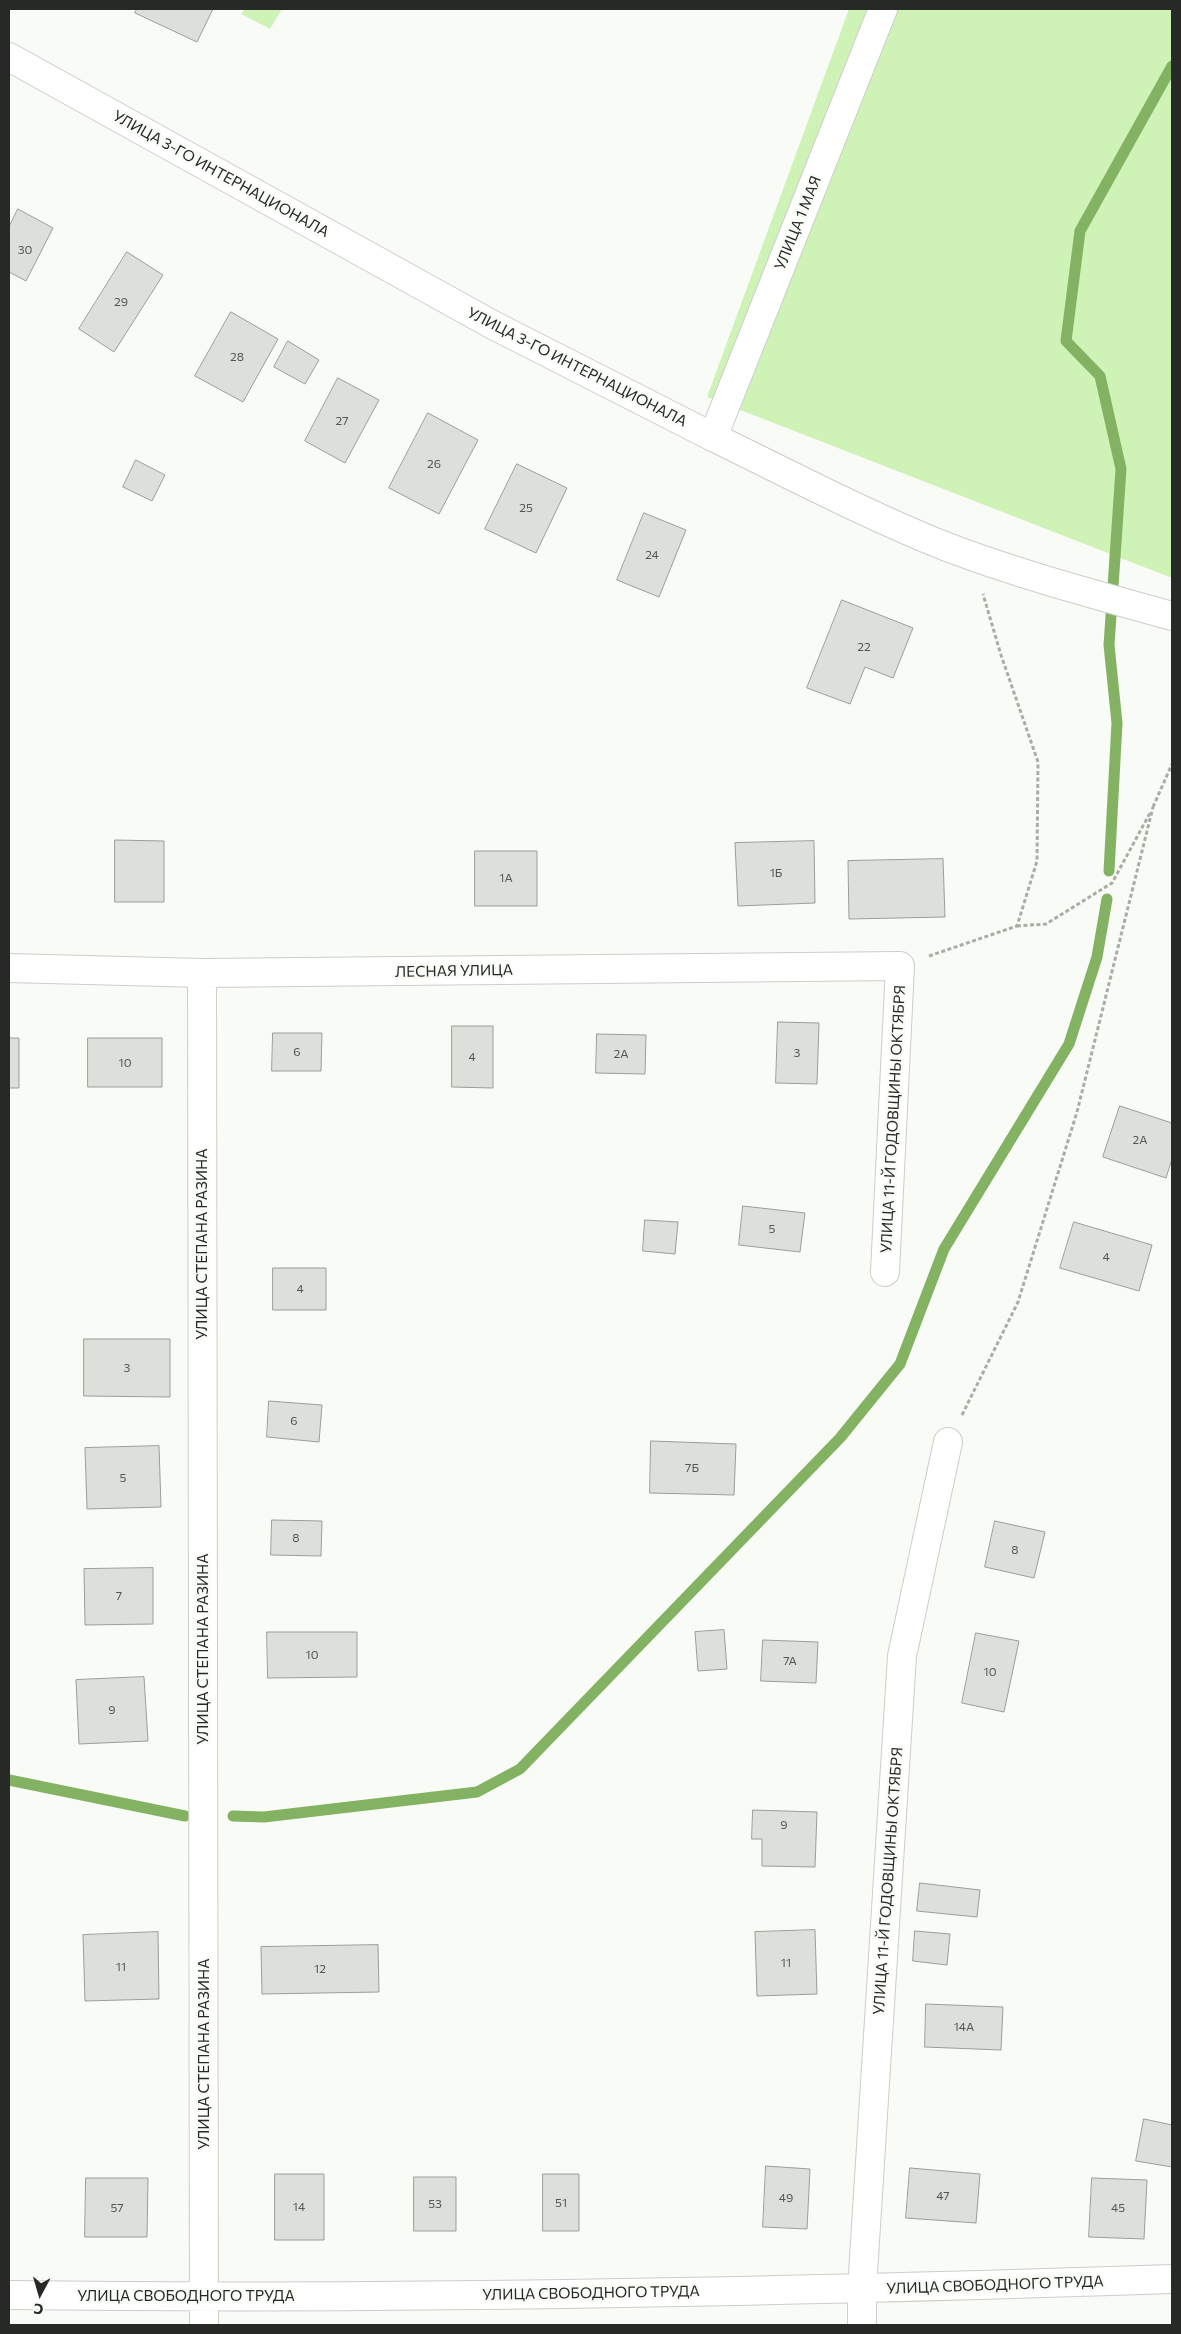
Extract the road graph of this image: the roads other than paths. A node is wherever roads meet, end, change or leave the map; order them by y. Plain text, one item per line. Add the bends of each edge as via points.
1 (883, 9) edge
2 (9, 57) edge
3 (713, 437) junction
4 (1172, 616) edge
5 (900, 966) joint
6 (9, 968) edge
7 (202, 973) junction
8 (885, 1272) dead end
9 (948, 1442) road end
10 (1172, 2279) edge
11 (862, 2289) junction
12 (9, 2295) edge
13 (204, 2298) junction
14 (204, 2325) edge
15 (862, 2325) edge

1 - 3 street, УЛИЦА 1 МАЯ
2 - 3 street, УЛИЦА 3-ГО ИНТЕРНАЦИОНАЛА via 493,325
3 - 4 street, УЛИЦА 3-ГО ИНТЕРНАЦИОНАЛА via 882,519 947,546 1029,576
5 - 7 street, ЛЕСНАЯ УЛИЦА
5 - 8 street, УЛИЦА 11-Й ГОДОВЩИНЫ ОКТЯБРЯ
6 - 7 street, ЛЕСНАЯ УЛИЦА
7 - 13 street, УЛИЦА СТЕПАНА РАЗИНА
9 - 11 street, УЛИЦА 11-Й ГОДОВЩИНЫ ОКТЯБРЯ via 902,1656
10 - 11 street, УЛИЦА СВОБОДНОГО ТРУДА
11 - 13 street, УЛИЦА СВОБОДНОГО ТРУДА
11 - 15 street, УЛИЦА 11-Й ГОДОВЩИНЫ ОКТЯБРЯ
12 - 13 street, УЛИЦА СВОБОДНОГО ТРУДА
13 - 14 street, УЛИЦА СТЕПАНА РАЗИНА

